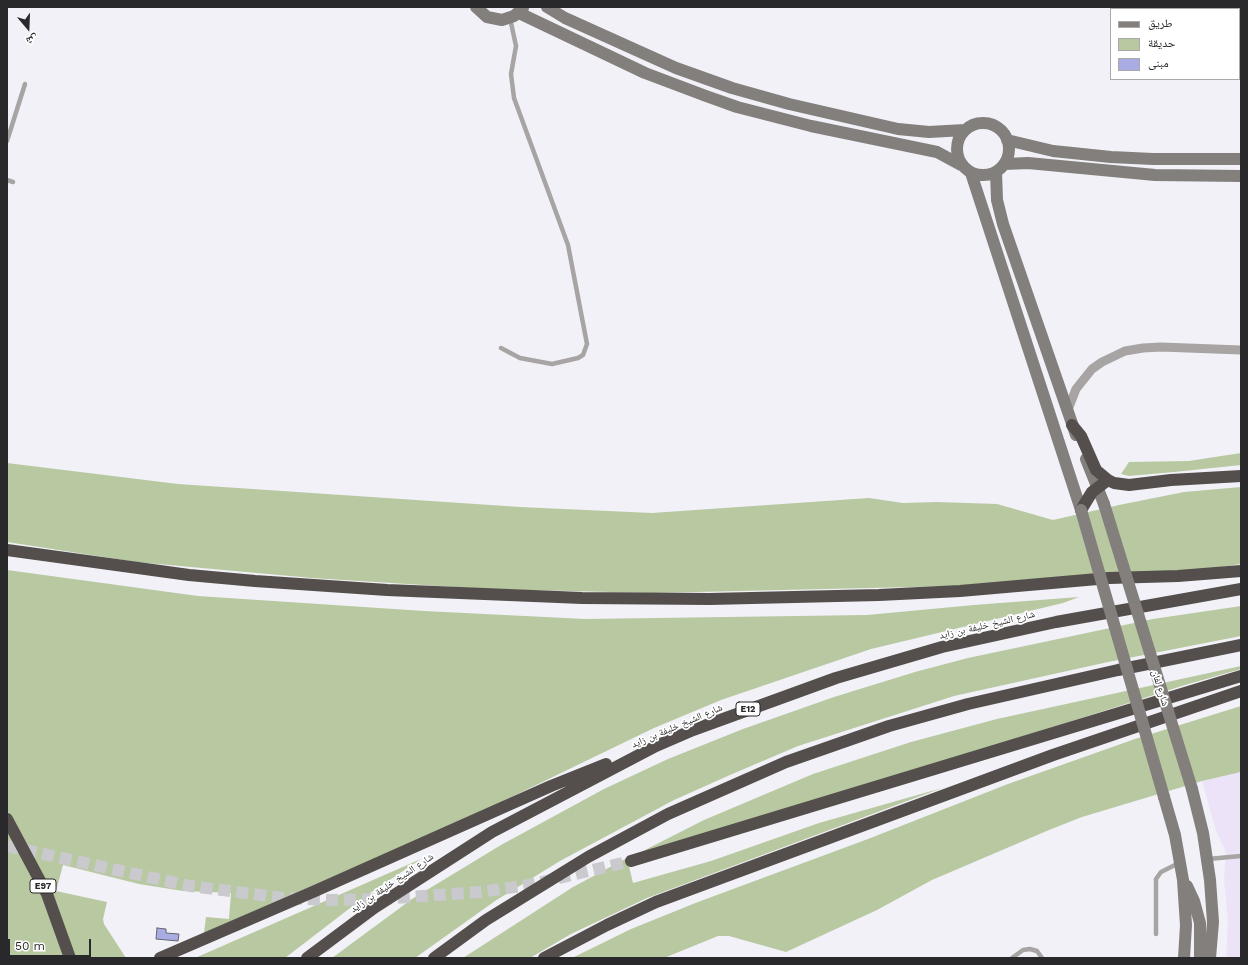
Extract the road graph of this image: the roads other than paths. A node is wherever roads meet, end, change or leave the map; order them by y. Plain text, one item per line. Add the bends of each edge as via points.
1 (476, 7) edge
2 (547, 7) edge
3 (517, 13) edge
4 (25, 84) dead end
5 (965, 130) junction
6 (1007, 140) junction
7 (7, 141) edge
8 (1241, 160) edge
9 (1005, 164) junction
10 (961, 165) junction
11 (996, 172) junction
12 (971, 173) junction
13 (1241, 176) edge
14 (7, 180) edge
15 (13, 182) dead end
16 (501, 348) dead end
17 (1241, 350) edge
18 (1067, 412) junction
19 (1072, 425) junction
20 (1241, 476) edge
21 (1108, 480) junction
22 (1097, 487) junction
23 (1081, 510) junction
24 (7, 550) edge
25 (1241, 571) edge
26 (1241, 589) edge
27 (1241, 645) edge
28 (1241, 676) edge
29 (1241, 691) edge
30 (656, 746) junction
31 (7, 819) edge
32 (1241, 856) edge
33 (1208, 859) junction
34 (631, 861) tunnel mouth
35 (1181, 863) junction
36 (1183, 880) junction
37 (1156, 934) dead end
38 (1212, 945) junction
39 (70, 958) edge
40 (160, 958) edge
41 (307, 958) edge
42 (434, 958) edge
43 (544, 958) edge
44 (1012, 958) edge
45 (1042, 958) edge
46 (1184, 958) edge
47 (1200, 958) edge
48 (1210, 958) edge
49 (1218, 958) edge

1 - 3 street via 487,17 502,20
2 - 5 street via 565,18 676,68 732,88 898,129 929,132
3 - 10 street via 645,73 712,98 811,126 938,152
3 - 16 lane via 516,46 511,74 514,98 568,245 587,344 583,355 578,358 552,364 520,358
4 - 7 lane
5 - 6 street via 976,124 989,124 1000,130
5 - 10 street via 957,147
6 - 8 street via 1053,151 1111,157
6 - 9 street via 1009,152
9 - 11 street
9 - 13 street via 1028,163 1155,176
10 - 12 street
11 - 12 street via 983,176
11 - 18 street, شارع لفان via 997,200 1003,224
12 - 23 street via 1008,293
14 - 15 lane
17 - 18 street via 1161,347 1125,351 1092,369 1076,389
18 - 19 street, شارع لفان
19 - 21 highway via 1081,436 1096,470
19 - 22 street, شارع لفان
20 - 21 highway via 1129,485
21 - 22 highway
22 - 23 highway
22 - 33 street, شارع لفان, bridge via 1198,808
23 - 35 street, bridge via 1174,828
24 - 25 highway via 189,575 255,581 582,598 703,599 879,595
26 - 30 highway, شارع الشيخ خليفة بن زايد / E12 via 1056,622 936,649 793,692
27 - 42 highway via 968,704 882,728 786,762 682,808 588,857 491,916
28 - 34 highway
29 - 43 highway via 1053,755 656,902
30 - 40 highway via 551,786
30 - 41 highway, شارع الشيخ خليفة بن زايد / E12 via 492,832 374,908
31 - 39 highway, E97, bridge via 47,894
32 - 33 lane
33 - 38 street, شارع لفان via 1212,901
35 - 36 street
35 - 37 lane via 1161,872 1156,879
36 - 46 street via 1186,925
36 - 47 street via 1194,901 1200,923
38 - 48 street, شارع لفان
38 - 49 street
44 - 45 lane via 1019,952 1030,949

